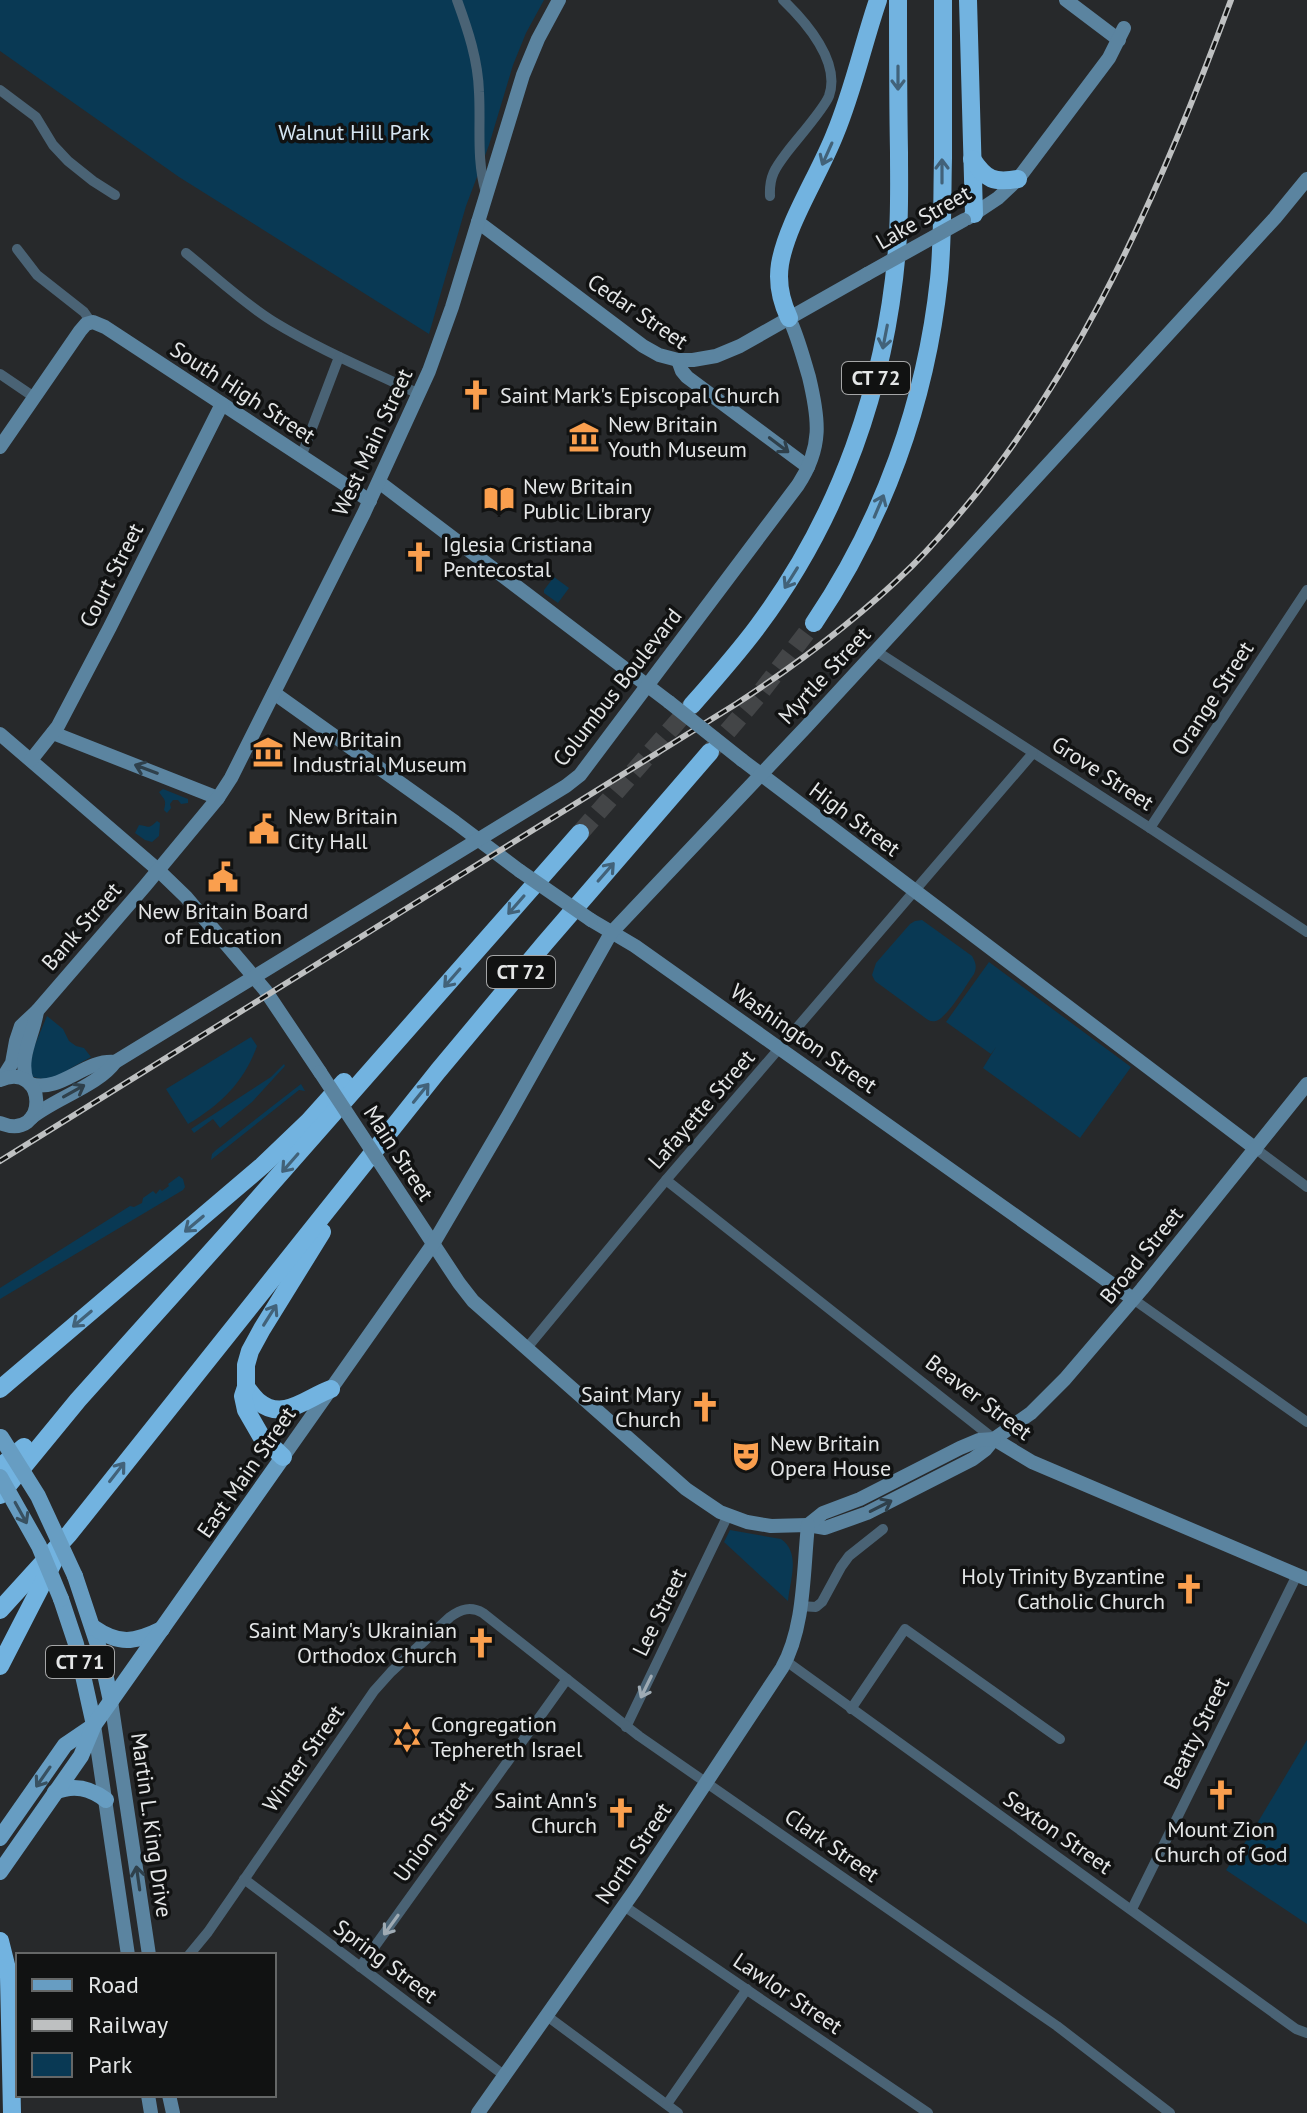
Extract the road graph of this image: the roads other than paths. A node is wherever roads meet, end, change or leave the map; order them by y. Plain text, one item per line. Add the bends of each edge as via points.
1 (457, 0) edge
2 (559, 0) edge
3 (783, 0) edge
4 (878, 0) edge
5 (898, 0) edge
6 (943, 0) edge
7 (968, 0) edge
8 (1066, 0) edge
9 (0, 90) edge
10 (972, 159) junction
11 (1018, 179) junction
12 (1307, 179) edge
13 (115, 195) dead end
14 (486, 195) junction
15 (770, 196) dead end
16 (969, 217) junction
17 (478, 222) junction
18 (17, 249) dead end
19 (186, 253) dead end
20 (789, 318) junction
21 (91, 322) junction
22 (339, 357) junction
23 (678, 360) junction
24 (0, 374) edge
25 (419, 394) junction
26 (34, 397) junction
27 (222, 404) junction
28 (0, 447) edge
29 (301, 457) junction
30 (808, 467) junction
31 (379, 482) junction
32 (370, 501) junction
33 (1307, 590) edge
34 (814, 623) tunnel mouth
35 (876, 651) junction
36 (647, 686) junction
37 (274, 693) junction
38 (692, 705) tunnel mouth
39 (53, 733) junction
40 (0, 734) edge
41 (710, 752) tunnel mouth
42 (1033, 753) junction
43 (31, 760) junction
44 (761, 775) junction
45 (218, 798) junction
46 (1150, 828) junction
47 (580, 833) tunnel mouth
48 (478, 839) junction
49 (157, 869) junction
50 (914, 891) junction
51 (1307, 932) edge
52 (611, 933) junction
53 (254, 976) junction
54 (37, 1011) junction
55 (415, 1020) junction
56 (779, 1048) junction
57 (115, 1062) junction
58 (1, 1080) edge
59 (28, 1083) junction
60 (1307, 1084) edge
61 (31, 1118) junction
62 (3, 1125) edge
63 (1256, 1149) junction
64 (666, 1180) junction
65 (1307, 1187) edge
66 (337, 1198) junction
67 (433, 1244) junction
68 (1133, 1299) junction
69 (526, 1349) junction
70 (246, 1387) junction
71 (0, 1389) edge
72 (331, 1389) junction
73 (78, 1400) junction
74 (1307, 1422) edge
75 (1, 1436) edge
76 (994, 1439) junction
77 (283, 1457) junction
78 (0, 1467) edge
79 (0, 1477) edge
80 (0, 1495) edge
81 (728, 1515) junction
82 (808, 1525) junction
83 (883, 1529) dead end
84 (69, 1534) junction
85 (1302, 1577) edge
86 (800, 1606) junction
87 (473, 1608) joint
88 (0, 1610) edge
89 (93, 1627) junction
90 (163, 1628) junction
91 (786, 1661) junction
92 (0, 1666) edge
93 (567, 1679) junction
94 (111, 1701) junction
95 (851, 1709) junction
96 (94, 1725) junction
97 (626, 1727) junction
98 (1060, 1739) dead end
99 (706, 1783) junction
100 (55, 1792) junction
101 (106, 1800) junction
102 (0, 1838) edge
103 (0, 1872) edge
104 (244, 1879) junction
105 (624, 1906) junction
106 (1132, 1909) junction
107 (0, 1941) edge
108 (128, 1953) edge
109 (149, 1953) edge
110 (191, 1953) edge
111 (360, 1967) junction
112 (747, 1989) junction
113 (547, 2016) junction
114 (1307, 2033) edge
115 (505, 2076) junction
116 (667, 2104) junction
117 (12, 2113) edge
118 (478, 2113) edge
119 (678, 2113) edge
120 (928, 2113) edge
121 (1170, 2113) edge

1 - 14 street via 477,69 478,158
2 - 14 street, West Main Street via 526,68
3 - 15 street via 802,18 832,77 828,98 776,167
4 -> 20 highway via 841,122 782,256 779,280
5 -> 38 highway, CT 72 via 897,248 889,320 871,399 834,497 798,565 758,626
34 -> 6 highway, CT 72 via 879,505 913,412 929,344 941,254
7 - 10 highway
8 - 11 street, Lake Street via 1121,34 1109,58
9 - 13 street via 33,115 68,161
10 - 11 highway via 992,179
10 - 16 highway
11 - 16 street, Lake Street
12 - 35 street, Myrtle Street
14 - 17 street, West Main Street
16 - 20 street, Lake Street, bridge
17 - 23 street, Cedar Street via 643,346
17 - 25 street, West Main Street
18 - 21 street via 37,275
19 - 22 street via 272,320
20 - 23 street, Lake Street via 723,353
20 - 30 street, Columbus Boulevard via 817,414 816,444
21 - 26 street
21 - 27 street, South High Street
22 - 25 street
22 - 29 street
23 -> 30 street, Cedar Street via 687,377
24 - 26 street
25 - 31 street, West Main Street
26 - 28 street
27 - 29 street, South High Street
27 - 39 street, Court Street
29 - 32 street, South High Street
30 - 36 street, Columbus Boulevard
31 - 32 street, West Main Street
31 - 36 street, High Street
32 - 37 street, West Main Street
33 - 46 street, Orange Street
35 - 42 street, Grove Street
35 - 44 street, Myrtle Street
36 - 44 street, High Street, bridge
36 - 48 street, Columbus Boulevard via 578,777
37 - 45 street, West Main Street
37 - 48 street, Washington Street
39 - 43 street, Court Street
45 -> 39 street
40 - 43 street, Main Street
66 -> 41 highway, CT 72 via 514,980
42 - 46 street, Grove Street
42 - 50 street, Lafayette Street
43 - 49 street, Main Street
44 - 50 street, High Street
44 - 52 street, Myrtle Street
45 - 49 street, West Main Street
46 - 51 street, Grove Street
47 -> 55 highway, CT 72
48 - 52 street, Washington Street, bridge
48 - 53 street, Columbus Boulevard
49 - 53 street, Main Street
49 - 54 street, Bank Street
50 - 56 street, Lafayette Street
50 - 63 street, High Street
52 - 56 street, Washington Street
52 - 67 street, Myrtle Street
53 - 57 street, Columbus Boulevard
53 - 67 street, Main Street, bridge
54 - 58 street, Bank Street via 21,1026 12,1063
54 - 59 street, Bank Street via 25,1059
55 -> 71 highway via 376,1048 262,1166
55 -> 73 highway, CT 72
56 - 64 street, Lafayette Street
56 - 68 street, Washington Street
57 - 59 street, Columbus Boulevard via 99,1063 51,1086
61 -> 57 street, Columbus Boulevard
58 - 59 street, Columbus Boulevard via 14,1077
59 - 61 street, Bank Street via 37,1099
60 - 63 street, Broad Street
61 - 62 street, Columbus Boulevard via 21,1125
63 - 65 street, High Street
63 - 68 street, Broad Street
64 - 69 street, Lafayette Street
64 - 76 street, Beaver Street
70 -> 66 highway via 250,1351 322,1233
84 -> 66 highway, CT 72
67 - 69 street, Main Street via 473,1301
67 - 72 street, East Main Street
68 - 74 street, Washington Street
68 - 76 street, Broad Street via 1043,1402
69 - 81 street, Main Street via 686,1489
70 - 72 highway via 262,1405 276,1410
70 - 77 highway via 243,1400 249,1418
72 - 77 street, East Main Street
73 - 78 highway
73 - 80 highway
75 - 89 main road, CT 71, bridge via 43,1506
76 - 82 street, Main Street via 973,1459 856,1518 827,1528
76 - 85 street, Beaver Street via 1032,1462
77 - 90 main road, East Main Street
79 -> 96 main road, CT 71, bridge via 39,1546 61,1599
81 - 82 street, Main Street via 762,1525
81 -> 97 street, Lee Street
82 - 86 street, North Street
83 - 86 street via 848,1558 821,1604
84 - 88 highway
84 - 92 highway
85 - 106 street, Beatty Street
86 - 91 street, North Street
87 - 93 street, Clark Street
87 - 104 street, Winter Street via 450,1617 382,1682
89 - 90 main road via 124,1641
89 - 94 main road, CT 71
90 - 94 main road, East Main Street
91 - 95 street, Sexton Street
91 - 99 street, North Street
93 - 97 street, Clark Street
93 -> 111 street, Union Street
94 - 96 main road, East Main Street
109 -> 94 street, Martin L. King Drive / CT 71
95 - 98 street via 905,1629
95 - 106 street, Sexton Street
96 - 100 main road, East Main Street via 81,1756
96 - 101 street, Martin L. King Drive / CT 71
96 -> 102 main road, East Main Street via 65,1745
97 - 99 street, Clark Street
99 - 105 street, North Street
99 - 121 street, Clark Street via 1057,2026
100 - 101 main road via 80,1788
100 - 103 main road, East Main Street
101 - 108 street, Martin L. King Drive / CT 71
104 - 110 street, Winter Street
104 - 111 street, Spring Street
105 - 112 street, Lawlor Street
105 - 113 street, North Street
106 - 114 street, Sexton Street
107 - 117 highway via 9,1977
111 - 115 street, Spring Street
112 - 116 street
112 - 120 street, Lawlor Street
113 - 115 street, North Street
113 - 116 street
115 - 118 street, North Street
116 - 119 street

